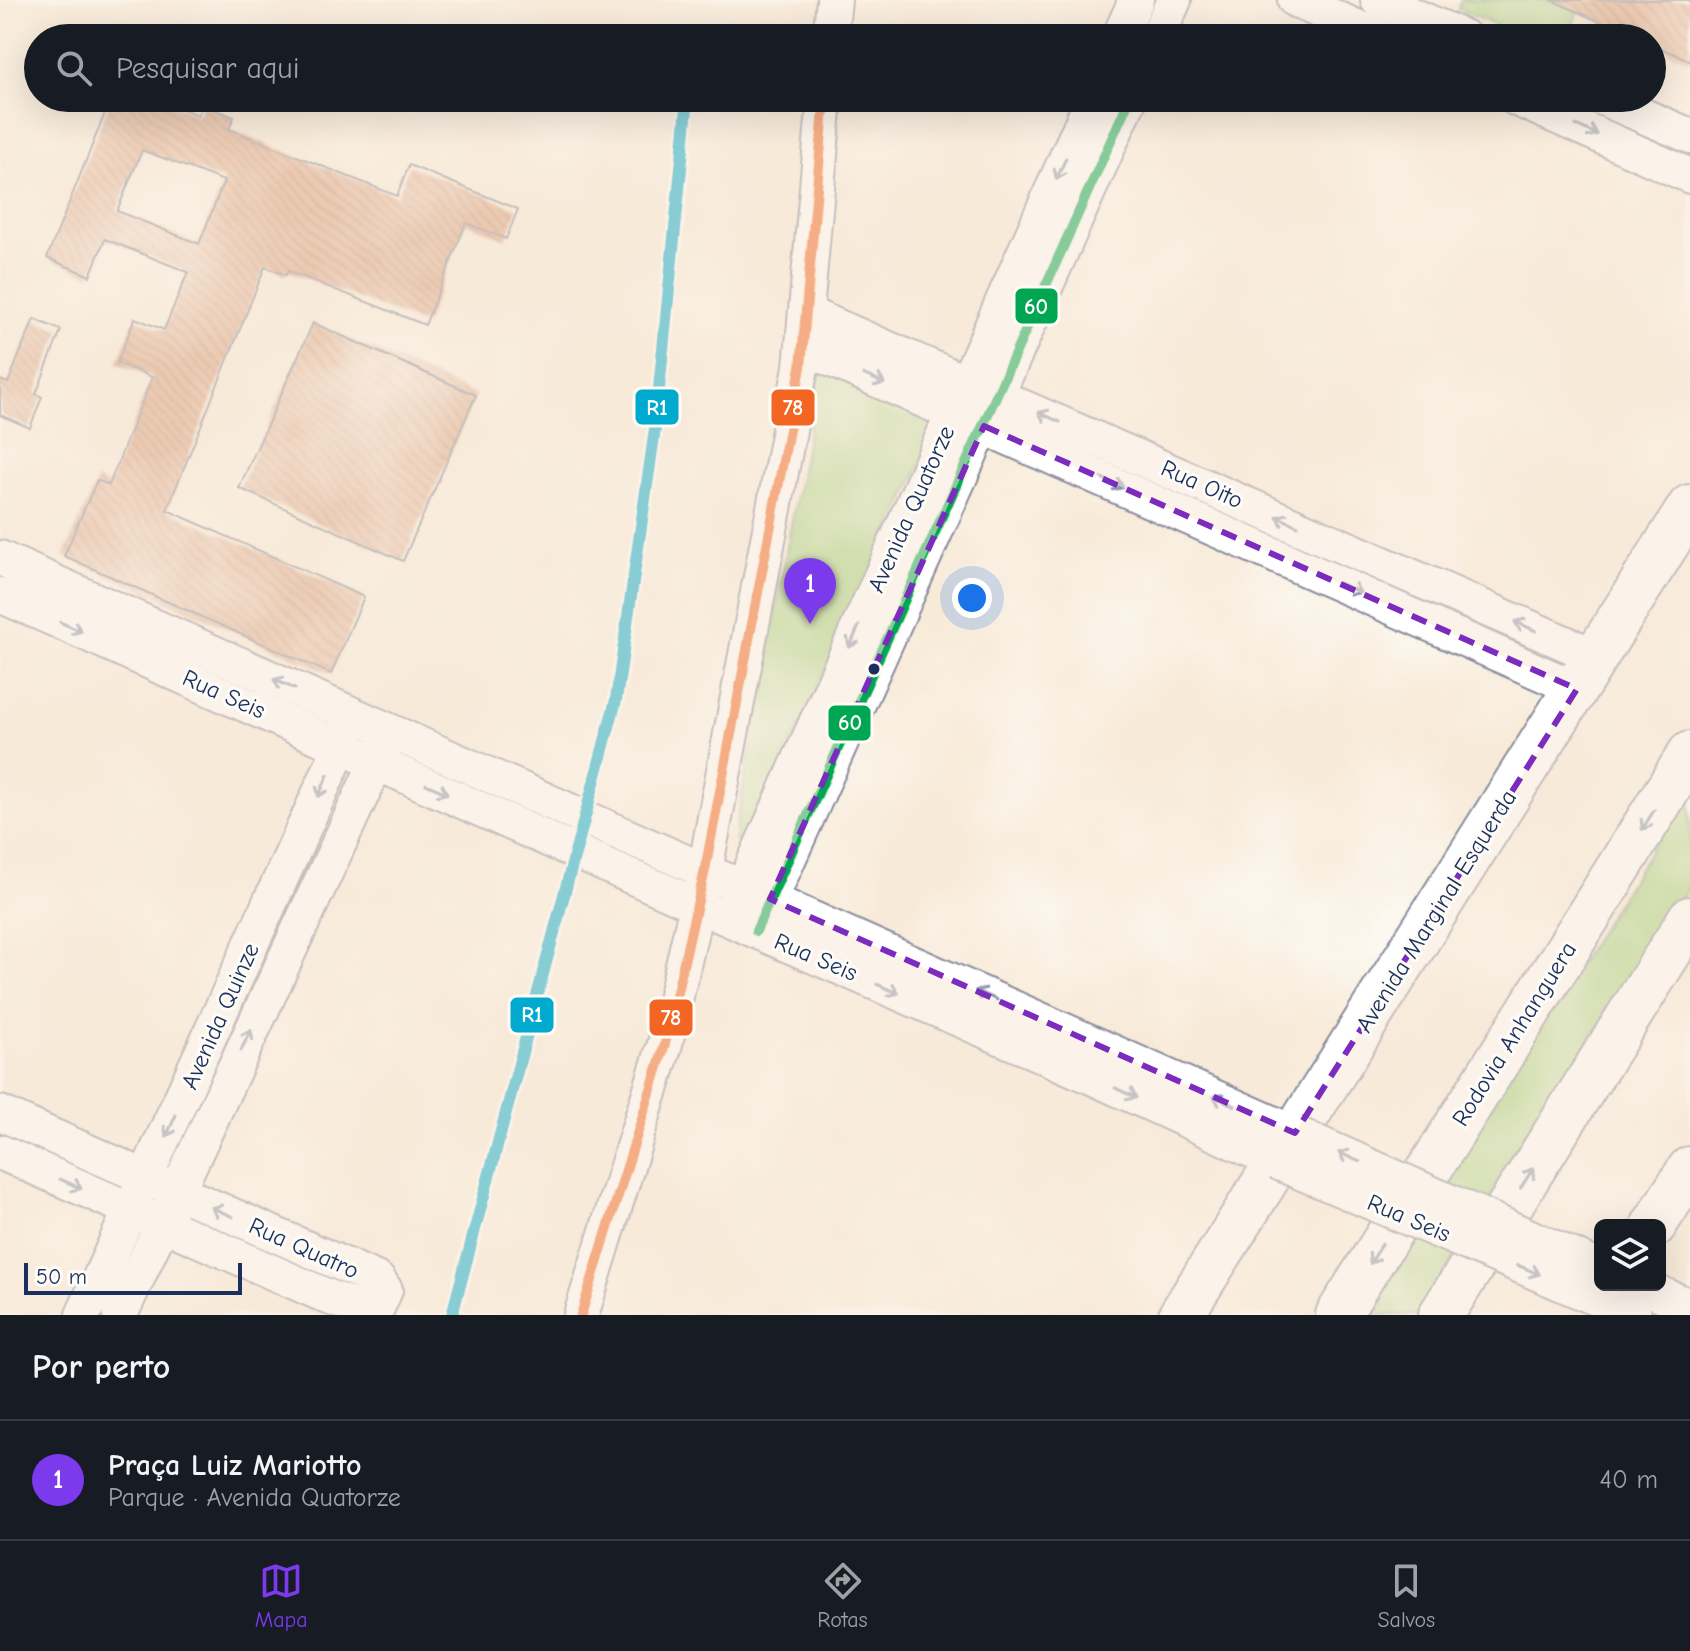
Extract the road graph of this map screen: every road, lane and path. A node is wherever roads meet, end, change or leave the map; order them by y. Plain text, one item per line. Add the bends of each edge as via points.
1 (834, 0) edge
2 (1136, 0) edge
3 (1174, 0) edge
4 (1295, 0) edge
5 (1378, 0) edge
6 (831, 24) edge
7 (1125, 24) edge
8 (1163, 24) edge
9 (1349, 24) edge
10 (1433, 24) edge
11 (824, 112) edge
12 (1087, 112) edge
13 (1124, 112) edge
14 (1546, 112) edge
15 (1634, 112) edge
16 (1690, 136) edge
17 (1690, 176) edge
18 (806, 313) junction
19 (803, 347) junction
20 (965, 382) junction
21 (997, 395) junction
22 (953, 413) junction
23 (984, 426) junction
24 (1690, 507) edge
25 (0, 558) edge
26 (0, 595) edge
27 (1587, 673) junction
28 (355, 715) junction
29 (391, 731) junction
30 (341, 746) junction
31 (1690, 754) edge
32 (376, 762) junction
33 (705, 870) junction
34 (757, 893) junction
35 (696, 905) junction
36 (1690, 919) edge
37 (743, 925) junction
38 (0, 1113) edge
39 (1286, 1147) junction
40 (0, 1152) edge
41 (1690, 1169) edge
42 (162, 1184) junction
43 (131, 1210) junction
44 (1658, 1219) edge
45 (162, 1223) junction
46 (345, 1266) junction
47 (1615, 1295) edge
48 (331, 1298) junction
49 (1690, 1306) edge
50 (83, 1315) edge
51 (120, 1315) edge
52 (581, 1315) edge
53 (1181, 1315) edge
54 (1338, 1315) edge
55 (1441, 1315) edge

1 - 6 street
2 - 7 street
3 - 8 street
4 - 9 street
5 - 10 street
11 - 18 street
12 -> 20 street, Avenida Quatorze
13 - 21 street, Avenida Quatorze
14 -> 17 street
15 - 16 street
18 - 19 street
18 - 20 street, Rua Oito
19 -> 22 street, Rua Oito
19 - 33 street
20 - 21 street, Rua Oito
20 - 22 street, Avenida Quatorze
21 - 23 street, Avenida Quatorze
27 -> 21 street, Rua Oito
22 - 23 street, Rua Oito
22 -> 34 street, Avenida Quatorze
23 -> 27 street, Rua Oito
23 - 34 street, Avenida Quatorze
24 - 27 main road, Avenida Marginal Esquerda
28 -> 25 street, Rua Seis
26 -> 30 street, Rua Seis
27 - 39 main road, Avenida Marginal Esquerda
28 - 29 street, Rua Seis
28 - 30 street, Avenida Quinze
29 - 32 street, Avenida Quinze
29 - 33 street, Rua Seis
30 - 32 street, Rua Seis
30 -> 42 street, Avenida Quinze
31 -> 54 main road, Rodovia Anhanguera
32 -> 35 street, Rua Seis
42 -> 32 street, Avenida Quinze
33 - 34 street, Rua Seis
33 - 35 street
34 - 37 street, Avenida Quatorze
39 -> 34 street, Rua Seis
35 - 37 street, Rua Seis
35 - 52 street via 665,1044
55 -> 36 main road
37 -> 39 street, Rua Seis via 1092,1077
38 - 42 street, Rua Quatro
39 - 47 street, Rua Seis, bridge
39 - 53 main road, Avenida Marginal Esquerda
40 -> 43 street, Rua Quatro
41 - 44 main road
42 - 43 street, Avenida Quinze
42 - 45 street, Avenida Quinze
46 -> 42 street, Rua Quatro
43 - 45 street, Rua Quatro
43 - 50 street, Avenida Quinze
45 - 48 street, Rua Quatro
45 - 51 street, Avenida Quinze
46 - 48 street
46 - 48 street, Rua Quatro via 378,1280 385,1290 371,1312
47 - 49 street, Rua Seis

